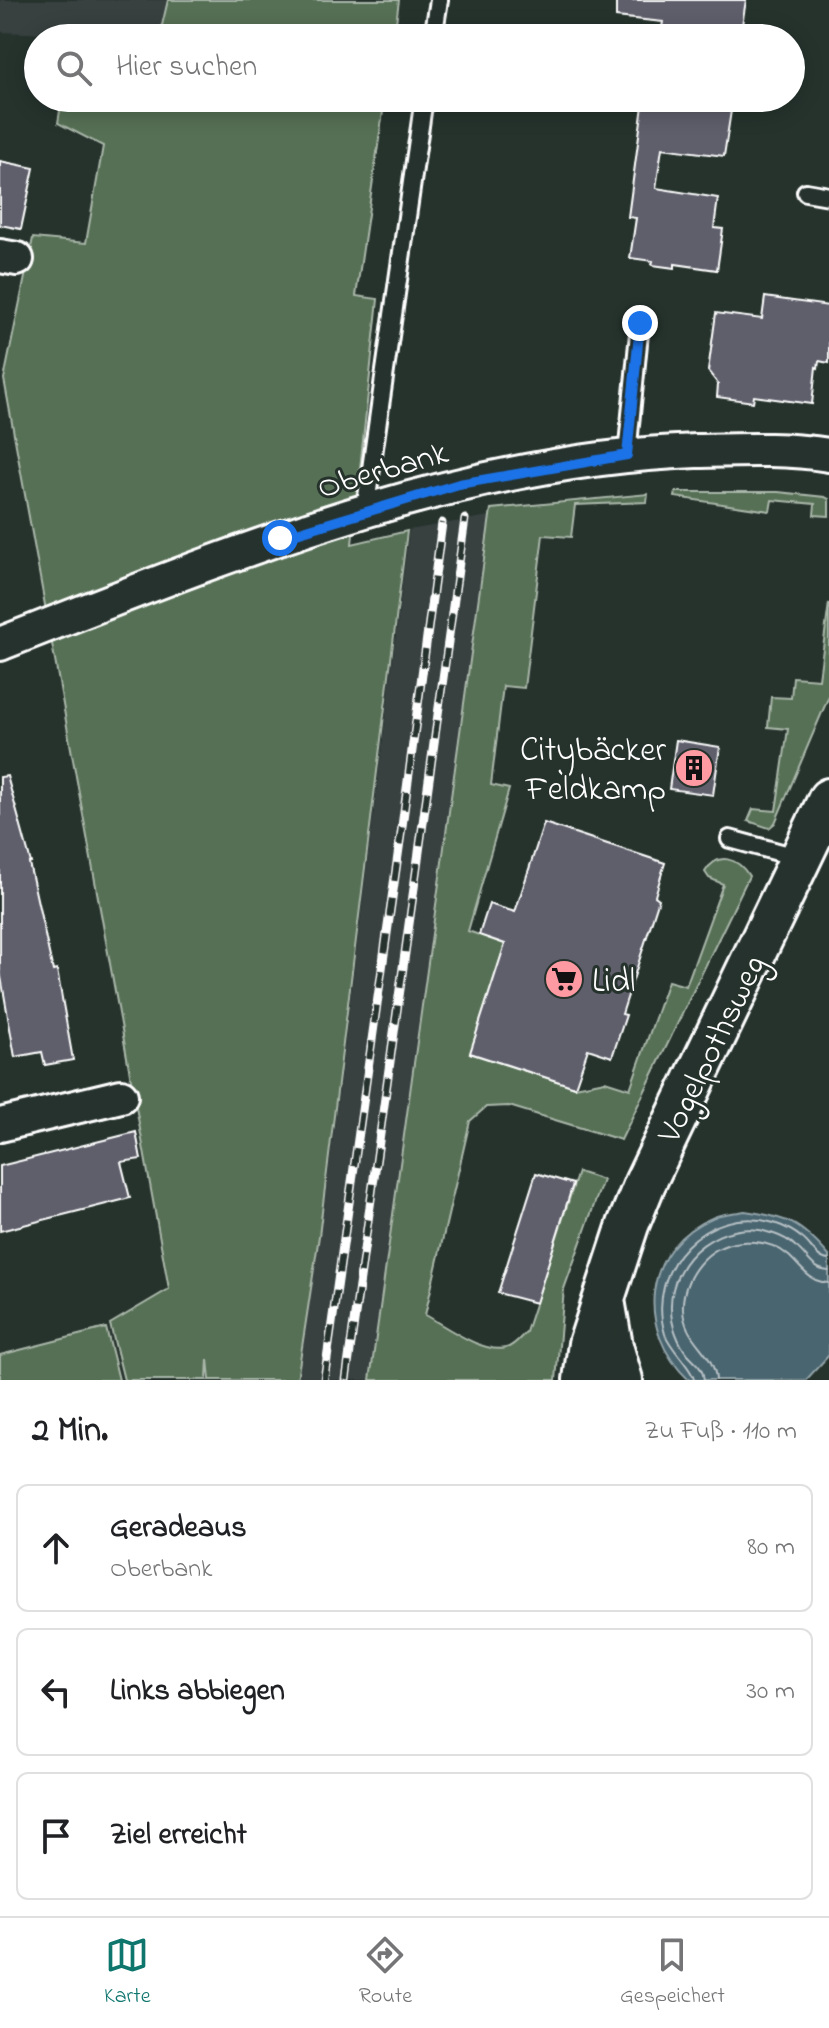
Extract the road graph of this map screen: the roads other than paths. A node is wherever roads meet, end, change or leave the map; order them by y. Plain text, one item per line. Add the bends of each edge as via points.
1 (439, 0) edge
2 (435, 24) edge
3 (422, 112) edge
4 (806, 192) dead end
5 (829, 196) edge
6 (640, 323) dead end
7 (627, 455) junction
8 (820, 458) edge
9 (365, 511) junction
10 (0, 644) edge
11 (829, 799) edge
12 (730, 839) dead end
13 (800, 858) junction
14 (121, 1096) dead end
15 (2, 1115) edge
16 (604, 1303) junction
17 (584, 1380) edge
18 (622, 1380) edge

1 - 2 lane
3 - 9 lane
4 - 5 lane
6 - 7 lane
7 - 8 street, Oberbank via 748,450
7 - 9 street, Oberbank via 459,484
9 - 10 street, Oberbank
11 - 13 street, Vogelpothsweg
12 - 13 lane
13 - 16 street, Vogelpothsweg via 645,1183
14 - 15 street
16 - 17 street, Vogelpothsweg via 589,1344
16 - 18 street, Vogelpothsweg

